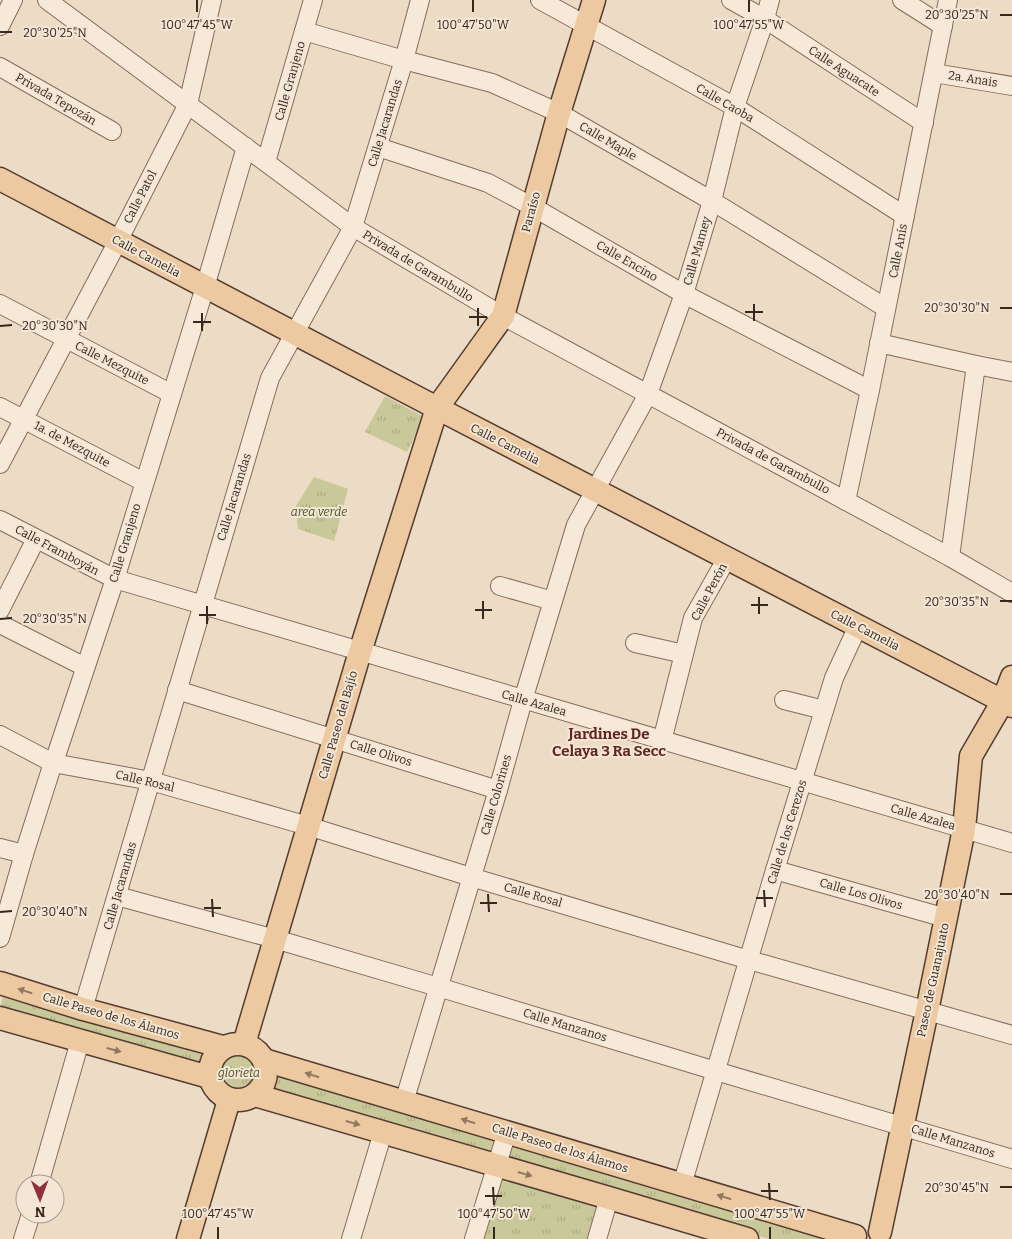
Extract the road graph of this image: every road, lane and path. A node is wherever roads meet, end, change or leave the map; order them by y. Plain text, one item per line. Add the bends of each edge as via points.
1 (14, 0) edge
2 (47, 0) edge
3 (212, 0) edge
4 (314, 0) edge
5 (420, 0) edge
6 (540, 0) edge
7 (594, 0) edge
8 (731, 0) edge
9 (770, 0) edge
10 (902, 0) edge
11 (948, 0) edge
12 (765, 19) junction
13 (0, 26) edge
14 (586, 26) junction
15 (943, 26) junction
16 (304, 32) junction
17 (404, 60) junction
18 (0, 67) edge
19 (934, 73) junction
20 (1012, 86) edge
21 (188, 104) junction
22 (734, 107) junction
23 (559, 113) junction
24 (924, 123) junction
25 (112, 131) dead end
26 (246, 147) junction
27 (378, 147) junction
28 (266, 162) junction
29 (0, 179) edge
30 (712, 201) junction
31 (533, 207) junction
32 (905, 216) junction
33 (353, 227) junction
34 (118, 241) junction
35 (205, 287) junction
36 (684, 294) junction
37 (0, 304) edge
38 (886, 308) junction
39 (503, 316) junction
40 (294, 334) junction
41 (66, 339) junction
42 (879, 343) junction
43 (976, 365) junction
44 (1012, 372) edge
45 (870, 390) junction
46 (172, 394) junction
47 (648, 394) junction
48 (0, 407) edge
49 (437, 408) junction
50 (24, 419) junction
51 (0, 464) edge
52 (144, 482) junction
53 (594, 490) junction
54 (846, 501) junction
55 (0, 520) edge
56 (36, 539) junction
57 (950, 557) junction
58 (727, 558) junction
59 (114, 579) junction
60 (500, 586) dead end
61 (1012, 593) edge
62 (553, 601) junction
63 (202, 606) junction
64 (0, 610) edge
65 (0, 624) edge
66 (858, 626) junction
67 (635, 643) dead end
68 (360, 652) junction
69 (684, 654) junction
70 (85, 667) junction
71 (1012, 677) edge
72 (177, 690) junction
73 (523, 700) junction
74 (784, 700) dead end
75 (1007, 703) edge
76 (824, 710) junction
77 (0, 735) edge
78 (334, 739) junction
79 (662, 741) junction
80 (53, 763) junction
81 (151, 780) junction
82 (802, 782) junction
83 (498, 790) junction
84 (308, 826) junction
85 (964, 829) junction
86 (1012, 843) edge
87 (0, 848) edge
88 (24, 854) junction
89 (776, 870) junction
90 (471, 877) junction
91 (117, 896) junction
92 (946, 918) junction
93 (0, 938) edge
94 (275, 939) junction
95 (749, 960) junction
96 (0, 983) edge
97 (438, 987) junction
98 (83, 1008) junction
99 (927, 1011) junction
100 (0, 1018) edge
101 (1012, 1035) edge
102 (80, 1041) junction
103 (234, 1045) junction
104 (264, 1060) junction
105 (716, 1071) junction
106 (209, 1077) junction
107 (255, 1095) junction
108 (229, 1100) junction
109 (404, 1102) junction
110 (903, 1126) junction
111 (383, 1132) junction
112 (507, 1132) junction
113 (1012, 1159) edge
114 (496, 1165) junction
115 (42, 1174) edge
116 (682, 1185) junction
117 (609, 1198) junction
118 (28, 1224) edge
119 (720, 1235) edge
120 (886, 1235) edge
121 (854, 1238) edge
122 (24, 1239) edge
123 (188, 1239) edge
124 (351, 1239) edge
125 (474, 1239) edge
126 (598, 1239) edge
127 (747, 1239) edge

1 - 13 street
2 - 21 street, Privada de Garambullo
3 - 21 street, Calle Patol
4 - 16 street, Calle Granjeno
5 - 17 street, Calle Jacarandas
6 - 14 street, Calle Caoba
7 - 14 main road, Paraíso
8 - 12 street, Calle Aguacate
9 - 12 street, Calle Mamey
10 - 15 street
11 - 15 street, Calle Anís
12 - 22 street, Calle Mamey
12 - 24 street, Calle Aguacate
14 - 22 street, Calle Caoba
14 - 23 main road, Paraíso
15 - 19 street, Calle Anís
16 - 17 street, Calle Maple
16 - 28 street, Calle Granjeno
17 - 23 street, Calle Maple via 492,83
17 - 27 street, Calle Jacarandas
18 - 25 street, Privada Tepozán
19 - 20 street, 2a. Anais
19 - 24 street, Calle Anís
21 - 26 street, Privada de Garambullo
21 - 34 street, Calle Patol
22 - 30 street, Calle Mamey
22 - 32 street, Calle Caoba
23 - 30 street, Calle Maple
23 - 31 main road, Paraíso
24 - 32 street, Calle Anís
26 - 28 street, Privada de Garambullo
26 - 35 street, Calle Granjeno
27 - 31 street, Calle Encino via 488,183
27 - 33 street, Calle Jacarandas
28 - 33 street, Privada de Garambullo
29 - 34 main road, Calle Camelia
30 - 36 street, Calle Mamey
30 - 38 street, Calle Maple
31 - 36 street, Calle Encino
31 - 39 main road, Paraíso
32 - 38 street, Calle Anís
33 - 39 street, Privada de Garambullo
33 - 40 street, Calle Jacarandas
34 - 35 main road, Calle Camelia
34 - 41 street, Calle Patol
35 - 40 main road, Calle Camelia
35 - 46 street, Calle Granjeno
36 - 45 street, Calle Encino
36 - 47 street, Calle Mamey
37 - 41 street, Calle Mezquite
38 - 42 street, Calle Anís
39 - 47 street, Privada de Garambullo
39 - 49 main road, Paraíso
40 - 49 main road, Calle Camelia
40 - 63 street, Calle Jacarandas via 270,378
41 - 46 street, Calle Mezquite
41 - 50 street, Calle Patol
42 - 43 street
42 - 45 street, Calle Anís
43 - 44 street
43 - 57 street
45 - 54 street, Calle Anís
46 - 52 street, Calle Granjeno
47 - 53 street, Calle Mamey
47 - 54 street, Privada de Garambullo
48 - 50 street, 1a. de Mezquite
49 - 53 main road, Calle Camelia
49 - 68 main road, Calle Paseo del Bajío
50 - 51 street, Calle Patol
50 - 52 street, 1a. de Mezquite
52 - 59 street, Calle Granjeno
53 - 58 main road, Calle Camelia
53 - 62 street, Calle Colorines via 576,524
54 - 57 street, Privada de Garambullo
55 - 56 street, Calle Framboyán
56 - 59 street, Calle Framboyán
56 - 64 street
57 - 61 street, Privada de Garambullo
58 - 66 main road, Calle Camelia
58 - 69 street, Calle Perón via 693,618
59 - 63 street, Calle Azalea
59 - 70 street, Calle Granjeno
60 - 62 street
62 - 73 street, Calle Colorines
63 - 68 street, Calle Azalea
63 - 72 street, Calle Jacarandas
65 - 70 street
66 - 75 main road, Calle Camelia
66 - 76 street, Calle de los Cerezos via 834,678
67 - 69 street
68 - 73 street, Calle Azalea
68 - 78 main road, Calle Paseo del Bajío
69 - 79 street, Calle Perón
70 - 80 street, Calle Granjeno
71 - 75 main road, Paseo de Guanajuato
72 - 78 street, Calle Olivos
72 - 81 street, Calle Jacarandas
73 - 79 street, Calle Azalea
73 - 83 street, Calle Colorines
74 - 76 street
75 - 85 main road, Paseo de Guanajuato via 972,756
76 - 82 street, Calle de los Cerezos
77 - 80 street, Calle Rosal
78 - 83 street, Calle Olivos
78 - 84 main road, Calle Paseo del Bajío
79 - 82 street, Calle Azalea
80 - 81 street, Calle Rosal
80 - 88 street, Calle Granjeno
81 - 84 street, Calle Rosal
81 - 91 street, Calle Jacarandas
82 - 85 street, Calle Azalea
82 - 89 street, Calle de los Cerezos
83 - 90 street, Calle Colorines
84 - 90 street, Calle Rosal
84 - 94 main road, Calle Paseo del Bajío
85 - 86 street, Calle Azalea
85 - 92 main road, Paseo de Guanajuato
87 - 88 street
88 - 93 street, Calle Granjeno
89 - 92 street, Calle Los Olivos
89 - 95 street, Calle de los Cerezos
90 - 95 street, Calle Rosal
90 - 97 street, Calle Colorines
91 - 94 street, Calle Manzanos
91 - 98 street, Calle Jacarandas
92 - 99 main road, Paseo de Guanajuato
94 - 97 street, Calle Manzanos
94 - 103 main road, Calle Paseo del Bajío
95 - 99 street, Calle Rosal
95 - 105 street, Calle de los Cerezos
98 -> 96 main road, Calle Paseo de los Álamos
97 - 105 street, Calle Manzanos
97 - 109 street, Calle Colorines
98 - 103 main road, Calle Paseo de los Álamos
99 - 101 street, Calle Rosal
99 - 110 main road, Paseo de Guanajuato
100 - 102 main road
102 -> 106 main road
102 - 115 street
103 - 104 main road via 256,1050
103 - 106 main road via 211,1060
104 - 107 main road via 267,1073 264,1085
109 -> 104 main road, Calle Paseo de los Álamos
105 - 110 street, Calle Manzanos
105 - 116 street, Calle de los Cerezos
106 - 108 main road via 216,1091
107 - 108 main road via 243,1101
107 -> 111 main road
108 - 123 main road
112 -> 109 main road, Calle Paseo de los Álamos
110 - 113 street, Calle Manzanos
110 - 120 main road, Paseo de Guanajuato
111 - 114 main road
111 - 124 street
112 - 114 street
112 - 116 main road, Calle Paseo de los Álamos
114 -> 117 main road
114 - 125 street
121 -> 116 main road, Calle Paseo de los Álamos
117 - 119 main road
117 - 126 street
118 - 122 street
119 - 127 main road
120 - 121 main road via 867,1231

